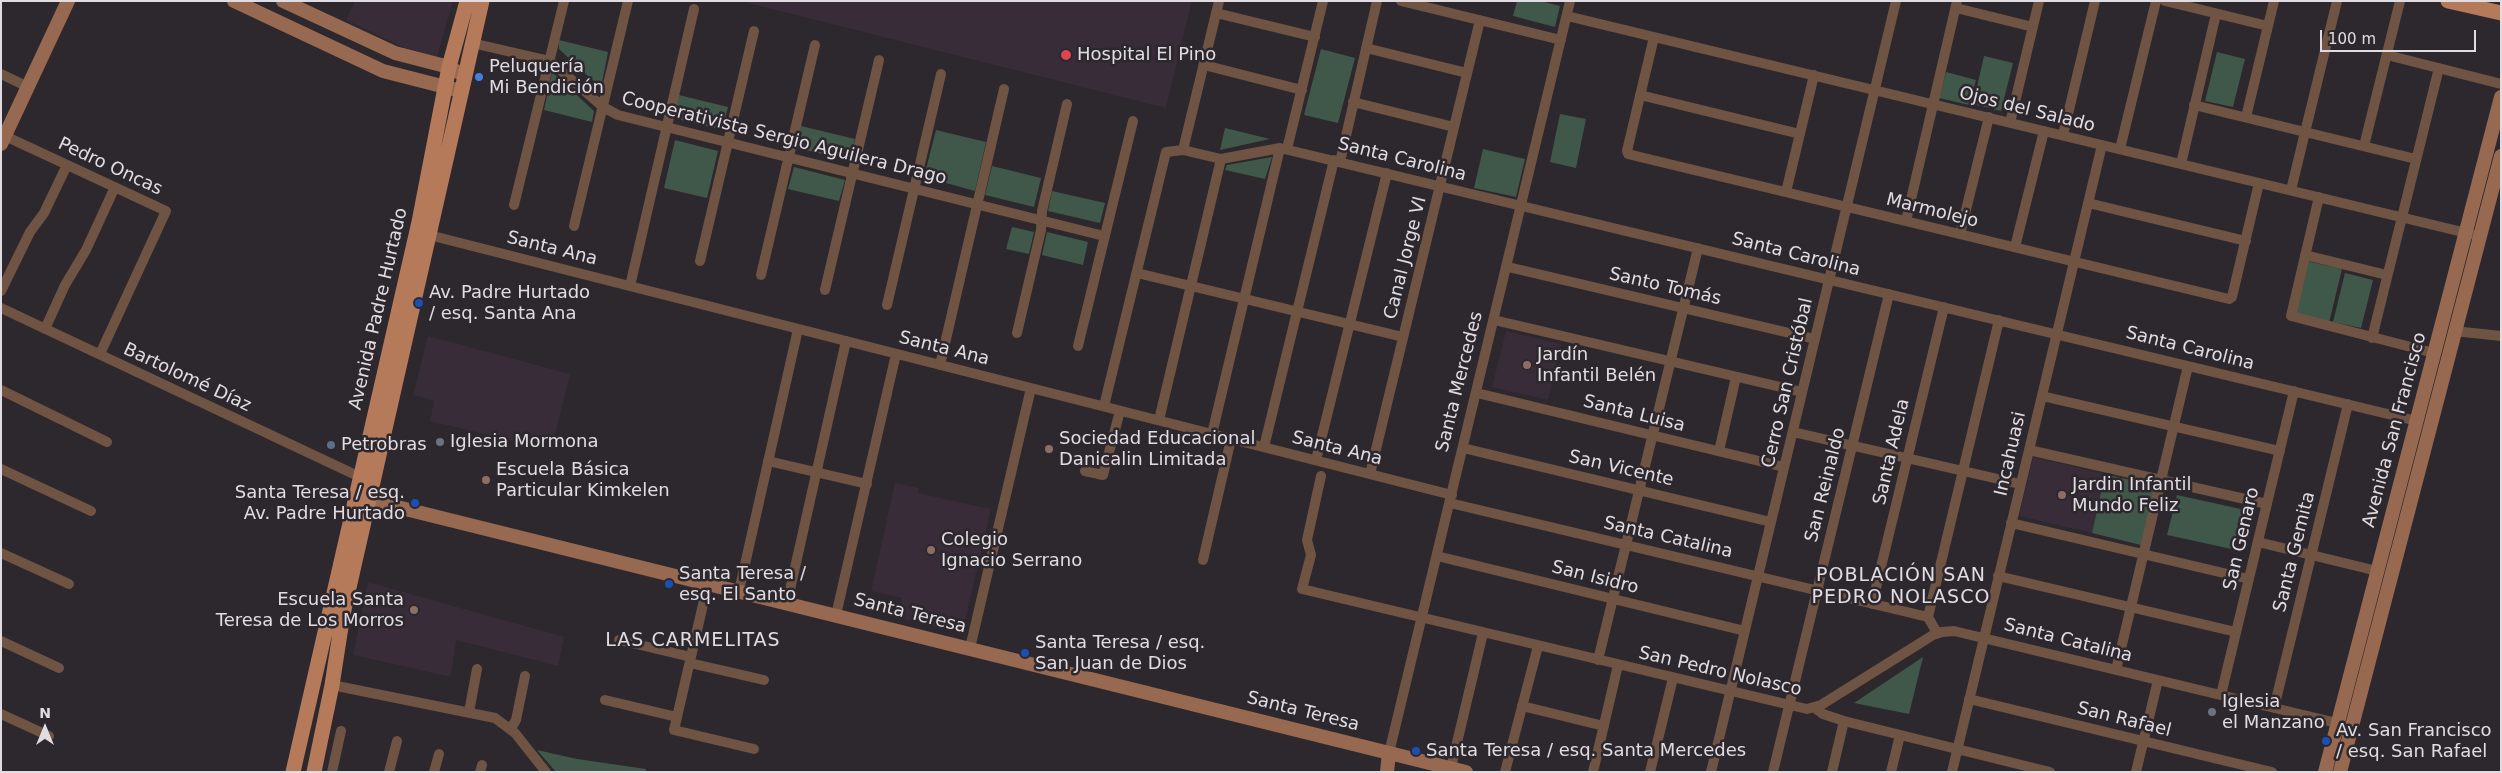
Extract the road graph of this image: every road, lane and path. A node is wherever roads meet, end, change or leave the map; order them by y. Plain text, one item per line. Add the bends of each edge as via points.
1 (68, 1) edge
2 (234, 1) edge
3 (283, 1) edge
4 (466, 1) edge
5 (482, 1) edge
6 (564, 1) edge
7 (628, 1) edge
8 (1219, 1) edge
9 (1324, 1) edge
10 (1377, 1) edge
11 (1401, 1) edge
12 (1570, 1) edge
13 (1896, 1) edge
14 (2039, 1) edge
15 (2095, 1) edge
16 (2156, 1) edge
17 (2165, 1) edge
18 (2274, 1) edge
19 (2337, 1) edge
20 (2400, 1) edge
21 (2448, 1) edge
22 (1957, 5) edge
23 (694, 9) dead end
24 (1216, 13) junction
25 (2501, 13) edge
26 (2216, 14) junction
27 (1567, 16) junction
28 (1480, 20) junction
29 (2268, 26) junction
30 (2033, 27) junction
31 (754, 31) dead end
32 (1315, 37) junction
33 (1654, 37) junction
34 (1561, 40) junction
35 (472, 43) junction
36 (815, 45) dead end
37 (381, 46) junction
38 (1366, 48) junction
39 (2387, 55) junction
40 (879, 60) dead end
41 (550, 61) junction
42 (1204, 65) junction
43 (374, 66) junction
44 (449, 67) junction
45 (2439, 68) junction
46 (1467, 73) junction
47 (1, 74) edge
48 (941, 74) dead end
49 (1814, 75) junction
50 (465, 76) junction
51 (2501, 84) edge
52 (28, 87) junction
53 (445, 87) junction
54 (1004, 89) dead end
55 (1302, 90) junction
56 (1875, 90) junction
57 (461, 91) junction
58 (1640, 95) junction
59 (2501, 97) edge
60 (1353, 102) junction
61 (1067, 104) dead end
62 (1933, 104) junction
63 (2194, 105) junction
64 (603, 108) junction
65 (1989, 117) junction
66 (2246, 117) junction
67 (1132, 122) dead end
68 (2010, 123) junction
69 (1454, 127) junction
70 (666, 128) junction
71 (2044, 131) junction
72 (2305, 132) junction
73 (1800, 134) junction
74 (2063, 135) junction
75 (3, 140) edge
76 (728, 143) junction
77 (2102, 145) junction
78 (2364, 146) junction
79 (1284, 148) junction
80 (2120, 149) junction
81 (1183, 150) junction
82 (2501, 156) edge
83 (788, 158) junction
84 (1221, 159) junction
85 (2416, 159) junction
86 (1337, 161) junction
87 (2180, 164) junction
88 (67, 165) junction
89 (1387, 173) junction
90 (852, 174) junction
91 (2260, 183) junction
92 (1440, 186) junction
93 (114, 187) junction
94 (914, 189) junction
95 (2291, 190) junction
96 (1786, 192) junction
97 (2319, 197) junction
98 (2088, 203) junction
99 (514, 205) dead end
100 (977, 205) junction
101 (1522, 206) junction
102 (1847, 207) junction
103 (2402, 217) junction
104 (1041, 221) junction
105 (1906, 221) junction
106 (574, 226) dead end
107 (1960, 234) junction
108 (2472, 234) junction
109 (429, 235) junction
110 (1104, 236) junction
111 (2246, 240) junction
112 (2015, 247) junction
113 (1698, 248) junction
114 (2305, 255) junction
115 (700, 261) dead end
116 (2074, 262) junction
117 (1508, 267) junction
118 (1137, 272) junction
119 (761, 275) dead end
120 (2387, 276) junction
121 (1829, 280) junction
122 (630, 286) junction
123 (1191, 286) junction
124 (825, 290) dead end
125 (1, 291) edge
126 (1889, 294) junction
127 (1244, 298) junction
128 (887, 304) dead end
129 (1944, 307) junction
130 (1683, 308) junction
131 (3, 312) edge
132 (1297, 312) junction
133 (1494, 320) junction
134 (1999, 320) junction
135 (1349, 324) junction
136 (45, 329) junction
137 (798, 329) junction
138 (2454, 331) junction
139 (1017, 333) dead end
140 (2056, 334) junction
141 (2501, 336) edge
142 (1403, 337) junction
143 (2372, 338) junction
144 (1815, 340) junction
145 (846, 341) junction
146 (1078, 346) dead end
147 (2434, 353) junction
148 (100, 354) junction
149 (896, 354) junction
150 (1670, 362) junction
151 (940, 365) junction
152 (2188, 366) junction
153 (1736, 377) junction
154 (1031, 388) junction
155 (1, 390) edge
156 (2294, 391) junction
157 (1802, 392) junction
158 (1477, 393) junction
159 (2042, 396) junction
160 (2348, 404) junction
161 (1104, 406) junction
162 (1120, 411) junction
163 (1159, 420) junction
164 (2417, 421) junction
165 (2174, 426) junction
166 (1793, 432) junction
167 (1212, 434) junction
168 (1652, 435) junction
169 (2419, 438) junction
170 (1232, 439) junction
171 (108, 442) dead end
172 (1852, 446) junction
173 (1264, 447) junction
174 (1464, 448) junction
175 (2029, 450) junction
176 (2280, 451) junction
177 (1718, 452) junction
178 (1907, 458) junction
179 (1316, 460) junction
180 (768, 461) junction
181 (1784, 467) junction
182 (1, 469) edge
183 (1085, 471) dead end
184 (1963, 471) junction
185 (817, 472) junction
186 (1370, 474) junction
187 (360, 476) junction
188 (1321, 476) dead end
189 (2161, 480) junction
190 (867, 484) junction
191 (2020, 484) junction
192 (1639, 490) junction
193 (1451, 499) junction
194 (369, 500) junction
195 (2267, 504) junction
196 (91, 512) dead end
197 (1771, 522) junction
198 (2011, 523) junction
199 (2258, 542) junction
200 (1626, 545) junction
201 (1, 553) edge
202 (2143, 554) junction
203 (2310, 555) junction
204 (1437, 556) junction
205 (1203, 560) dead end
206 (2377, 571) junction
207 (1998, 576) junction
208 (1758, 577) junction
209 (2249, 579) junction
210 (708, 583) junction
211 (69, 584) dead end
212 (740, 591) junction
213 (1817, 591) junction
214 (1613, 599) junction
215 (787, 603) junction
216 (1872, 604) junction
217 (2130, 607) junction
218 (836, 615) junction
219 (1928, 617) junction
220 (1422, 618) junction
221 (1745, 631) junction
222 (2236, 632) junction
223 (1483, 633) junction
224 (1938, 633) junction
225 (1984, 638) junction
226 (619, 640) dead end
227 (1, 641) edge
228 (1538, 646) junction
229 (970, 648) junction
230 (690, 660) junction
231 (1598, 660) junction
232 (1618, 665) junction
233 (59, 668) dead end
234 (477, 669) dead end
235 (2116, 670) junction
236 (525, 676) dead end
237 (1673, 678) junction
238 (764, 680) dead end
239 (2158, 680) junction
240 (332, 685) junction
241 (1731, 691) junction
242 (2221, 695) junction
243 (1969, 699) junction
244 (604, 700) dead end
245 (1790, 705) junction
246 (1522, 706) junction
247 (1815, 708) junction
248 (2274, 708) junction
249 (469, 712) junction
250 (1, 714) edge
251 (677, 717) junction
252 (1844, 721) junction
253 (2337, 723) junction
254 (1604, 726) junction
255 (511, 728) junction
256 (341, 731) dead end
257 (1900, 735) junction
258 (48, 736) dead end
259 (397, 741) dead end
260 (2144, 741) junction
261 (754, 749) dead end
262 (1957, 749) junction
263 (1390, 753) junction
264 (439, 754) dead end
265 (1451, 768) junction
266 (2015, 768) edge
267 (293, 772) edge
268 (314, 772) edge
269 (332, 772) edge
270 (389, 772) edge
271 (434, 772) edge
272 (546, 772) edge
273 (1387, 772) edge
274 (1466, 772) edge
275 (1505, 772) edge
276 (1593, 772) edge
277 (1650, 772) edge
278 (1711, 772) edge
279 (1773, 772) edge
280 (1832, 772) edge
281 (1891, 772) edge
282 (1952, 772) edge
283 (2050, 772) edge
284 (2136, 772) edge
285 (2272, 772) edge
286 (2324, 772) edge
287 (2340, 772) edge

1 - 52 street
2 - 43 street
3 - 37 street
4 - 44 main road, Avenida Padre Hurtado
5 - 35 main road, Avenida Padre Hurtado
6 - 41 street
7 - 64 street
8 - 24 street
9 - 32 street
10 - 38 street
11 - 28 street
12 - 27 street, Santa Mercedes
13 - 56 street, Cerro San Cristóbal
14 - 30 street
15 - 74 street
16 - 80 street
17 - 26 street
18 - 29 street
19 - 72 street
20 - 39 street
21 - 25 main road
22 - 30 street
22 - 62 street
23 - 70 street
24 - 32 street
24 - 42 street
26 - 29 street
26 - 63 street
27 - 33 street, Ojos del Salado
27 - 34 street, Santa Mercedes
28 - 34 street
28 - 46 street, Canal Jorge VI
29 - 66 street
30 - 68 street
31 - 76 street
32 - 55 street
33 - 49 street, Ojos del Salado
33 - 58 street
34 - 101 street, Santa Mercedes
35 - 41 street, Cooperativista Sergio Aguilera Drago
35 - 50 main road, Avenida Padre Hurtado
36 - 83 street
37 - 43 street via 371,56
37 - 44 street
38 - 46 street
38 - 60 street
39 - 45 street
39 - 78 street
40 - 90 street
41 - 64 street, Cooperativista Sergio Aguilera Drago
41 - 99 street
42 - 55 street
42 - 81 street
43 - 53 street via 394,75
44 - 50 street
44 - 53 main road, Avenida Padre Hurtado
45 - 51 street
45 - 85 street
46 - 69 street, Canal Jorge VI
47 - 52 street
48 - 94 street
49 - 56 street, Ojos del Salado
49 - 73 street
50 - 57 main road, Avenida Padre Hurtado
52 - 75 street
53 - 57 street
53 - 187 main road, Avenida Padre Hurtado via 419,222
54 - 100 street
55 - 79 street
56 - 62 street, Ojos del Salado
56 - 102 street, Cerro San Cristóbal
57 - 109 main road, Avenida Padre Hurtado
58 - 73 street
58 - 96 street, Marmolejo via 1627,153
59 - 108 street, Avenida San Francisco
60 - 69 street
60 - 86 street
61 - 104 street
62 - 65 street, Ojos del Salado
62 - 105 street
63 - 66 street
63 - 87 street
64 - 70 street, Cooperativista Sergio Aguilera Drago
64 - 106 street
65 - 68 street, Ojos del Salado
65 - 107 street
66 - 72 street
67 - 110 street
68 - 71 street, Ojos del Salado
69 - 92 street, Canal Jorge VI
70 - 76 street, Cooperativista Sergio Aguilera Drago
70 - 122 street
71 - 74 street, Ojos del Salado
71 - 112 street
72 - 78 street
72 - 95 street
73 - 96 street
74 - 77 street, Ojos del Salado
75 - 88 street, Pedro Oncas
76 - 83 street, Cooperativista Sergio Aguilera Drago
76 - 115 street
77 - 80 street, Ojos del Salado
77 - 98 street, Incahuasi
78 - 85 street
79 - 84 street, Santa Carolina
79 - 86 street, Santa Carolina
79 - 127 street
80 - 87 street, Ojos del Salado
81 - 84 street, Santa Carolina
81 - 118 street, Santa Carolina via 1166,152
82 - 108 street, Avenida San Francisco
83 - 90 street, Cooperativista Sergio Aguilera Drago
83 - 119 street
84 - 123 street
85 - 103 street
86 - 89 street, Santa Carolina
86 - 132 street
87 - 91 street, Ojos del Salado
88 - 93 street, Pedro Oncas
88 - 125 street
89 - 92 street, Santa Carolina
89 - 135 street
90 - 94 street, Cooperativista Sergio Aguilera Drago
90 - 124 street
91 - 95 street, Ojos del Salado
91 - 111 street
92 - 101 street, Santa Carolina
92 - 142 street, Canal Jorge VI
93 - 136 street
93 - 148 street, Pedro Oncas via 166,212
94 - 100 street, Cooperativista Sergio Aguilera Drago
94 - 128 street
95 - 97 street, Ojos del Salado
96 - 102 street, Marmolejo
97 - 103 street, Ojos del Salado
97 - 114 street
98 - 111 street
98 - 116 street, Incahuasi
100 - 104 street, Cooperativista Sergio Aguilera Drago
100 - 151 street
101 - 113 street, Santa Carolina
101 - 117 street, Santa Mercedes
102 - 105 street, Marmolejo
102 - 121 street, Cerro San Cristóbal
103 - 108 street, Ojos del Salado
103 - 120 street
104 - 110 street, Cooperativista Sergio Aguilera Drago
104 - 139 street
105 - 107 street, Marmolejo
107 - 112 street, Marmolejo
108 - 138 street, Avenida San Francisco
108 - 147 street, Avenida San Francisco
109 - 122 street, Santa Ana
109 - 194 main road, Avenida Padre Hurtado
110 - 146 street
111 - 116 street, Marmolejo via 2231,299
112 - 116 street, Marmolejo
113 - 121 street, Santa Carolina
113 - 130 street
114 - 120 street
114 - 143 street via 2291,316
116 - 140 street, Incahuasi
117 - 130 street, Santo Tomás
117 - 133 street, Santa Mercedes
118 - 123 street
118 - 161 street
120 - 143 street
121 - 126 street, Santa Carolina
121 - 144 street, Cerro San Cristóbal
122 - 137 street, Santa Ana
123 - 127 street
123 - 163 street
126 - 129 street, Santa Carolina
126 - 172 street, San Reinaldo
127 - 132 street
127 - 167 street
129 - 134 street, Santa Carolina
129 - 178 street, Santa Adela
130 - 144 street, Santo Tomás
130 - 150 street
131 - 136 street, Bartolomé Díaz
132 - 135 street
132 - 173 street
133 - 150 street
133 - 158 street, Santa Mercedes
134 - 140 street, Santa Carolina
134 - 184 street
135 - 142 street
135 - 179 street
136 - 148 street, Bartolomé Díaz
137 - 145 street, Santa Ana
137 - 180 street
138 - 141 street
138 - 169 street, Avenida San Francisco
140 - 152 street, Santa Carolina
140 - 159 street, Incahuasi
142 - 186 street, Canal Jorge VI
143 - 147 street
144 - 157 street, Cerro San Cristóbal
145 - 149 street, Santa Ana
145 - 185 street
147 - 164 street, Avenida San Francisco
148 - 187 street, Bartolomé Díaz
149 - 151 street, Santa Ana
149 - 190 street
150 - 153 street
150 - 168 street
151 - 154 street, Santa Ana
152 - 156 street, Santa Carolina
152 - 165 street
153 - 157 street
153 - 177 street
154 - 161 street, Santa Ana
154 - 229 street
155 - 171 street
156 - 160 street, Santa Carolina
156 - 176 street, San Genaro
157 - 166 street, Cerro San Cristóbal
158 - 168 street, Santa Luisa
158 - 174 street, Santa Mercedes
159 - 165 street
159 - 175 street, Incahuasi
160 - 164 street, Santa Carolina
160 - 203 street, Santa Gemita
161 - 162 street, Santa Ana
162 - 163 street, Santa Ana
162 - 183 street via 1103,475
163 - 167 street, Santa Ana
164 - 169 street, Avenida San Francisco
165 - 176 street
165 - 189 street
166 - 172 street
166 - 181 street, Cerro San Cristóbal
167 - 170 street, Santa Ana
168 - 177 street, Santa Luisa
168 - 192 street
169 - 206 street, Avenida San Francisco
169 - 287 street, Avenida San Francisco
170 - 173 street, Santa Ana
170 - 205 street
172 - 178 street
172 - 213 street, San Reinaldo
173 - 179 street, Santa Ana
174 - 192 street, San Vicente
174 - 193 street, Santa Mercedes
175 - 189 street
175 - 191 street, Incahuasi
176 - 195 street, San Genaro
177 - 181 street, Santa Luisa
178 - 184 street
178 - 216 street, Santa Adela
179 - 186 street, Santa Ana
180 - 185 street
180 - 212 street
181 - 197 street, Cerro San Cristóbal
182 - 196 street
184 - 191 street
184 - 219 street
185 - 190 street
185 - 215 street
186 - 193 street, Santa Ana
187 - 194 street
187 - 267 main road, Avenida Padre Hurtado
188 - 220 street, San Pedro Nolasco via 1307,540 1310,555 1302,589
189 - 195 street
189 - 202 street
190 - 218 street
191 - 198 street, Incahuasi
192 - 197 street, San Vicente
192 - 200 street
193 - 200 street, Santa Catalina
193 - 204 street, Santa Mercedes
194 - 210 street, Santa Teresa
194 - 240 main road, Avenida Padre Hurtado via 342,614
195 - 199 street, San Genaro
197 - 208 street, Cerro San Cristóbal
198 - 202 street
198 - 207 street, Incahuasi
199 - 203 street
199 - 209 street, San Genaro
200 - 208 street, Santa Catalina
200 - 214 street
201 - 211 street
202 - 209 street
202 - 217 street
203 - 206 street
203 - 248 street, Santa Gemita
204 - 214 street, San Isidro
204 - 220 street, Santa Mercedes
206 - 253 street, Avenida San Francisco
207 - 217 street
207 - 225 street, Incahuasi
208 - 213 street, Santa Catalina
208 - 221 street, Cerro San Cristóbal
209 - 222 street, San Genaro
210 - 212 street, Santa Teresa
210 - 230 street
212 - 215 street, Santa Teresa
213 - 216 street, Santa Catalina
213 - 245 street, San Reinaldo
214 - 221 street, San Isidro
214 - 231 street
215 - 218 street, Santa Teresa
216 - 219 street, Santa Catalina
217 - 222 street
217 - 235 street
218 - 229 street, Santa Teresa
219 - 224 street
220 - 223 street, San Pedro Nolasco
220 - 263 street, Santa Mercedes
221 - 241 street, Cerro San Cristóbal
222 - 242 street, San Genaro
223 - 228 street, San Pedro Nolasco
223 - 265 street
224 - 225 street, Santa Catalina via 1954,631
224 - 247 street
225 - 235 street, Santa Catalina
225 - 243 street, Incahuasi
226 - 230 street
227 - 233 street
228 - 231 street, San Pedro Nolasco
228 - 246 street
229 - 263 street, Santa Teresa
230 - 238 street
230 - 251 street
231 - 232 street, San Pedro Nolasco
232 - 237 street, San Pedro Nolasco
232 - 254 street
234 - 249 street
235 - 239 street, Santa Catalina
236 - 255 street via 516,720
237 - 241 street, San Pedro Nolasco
237 - 277 street
239 - 242 street, Santa Catalina
239 - 260 street
240 - 249 street
240 - 268 main road, Avenida Padre Hurtado
241 - 245 street, San Pedro Nolasco
241 - 278 street, Cerro San Cristóbal
242 - 248 street, Santa Catalina
243 - 260 street, San Rafael
243 - 262 street, Incahuasi
244 - 251 street
245 - 247 street, San Pedro Nolasco
245 - 279 street, San Reinaldo
246 - 254 street
246 - 275 street
247 - 252 street, San Pedro Nolasco
248 - 253 street, Santa Catalina
249 - 255 street via 495,718
250 - 258 street
251 - 261 street via 674,730
252 - 257 street, San Pedro Nolasco
252 - 280 street
253 - 286 street, Avenida San Francisco
254 - 276 street
255 - 272 street
256 - 269 street
257 - 262 street, San Pedro Nolasco
257 - 281 street
259 - 270 street
260 - 284 street
260 - 285 street, San Rafael
262 - 266 street, San Pedro Nolasco
262 - 282 street, Incahuasi
263 - 265 street, Santa Teresa
263 - 273 street, Santa Mercedes
264 - 271 street
265 - 274 street, Santa Teresa
266 - 283 street, San Pedro Nolasco

